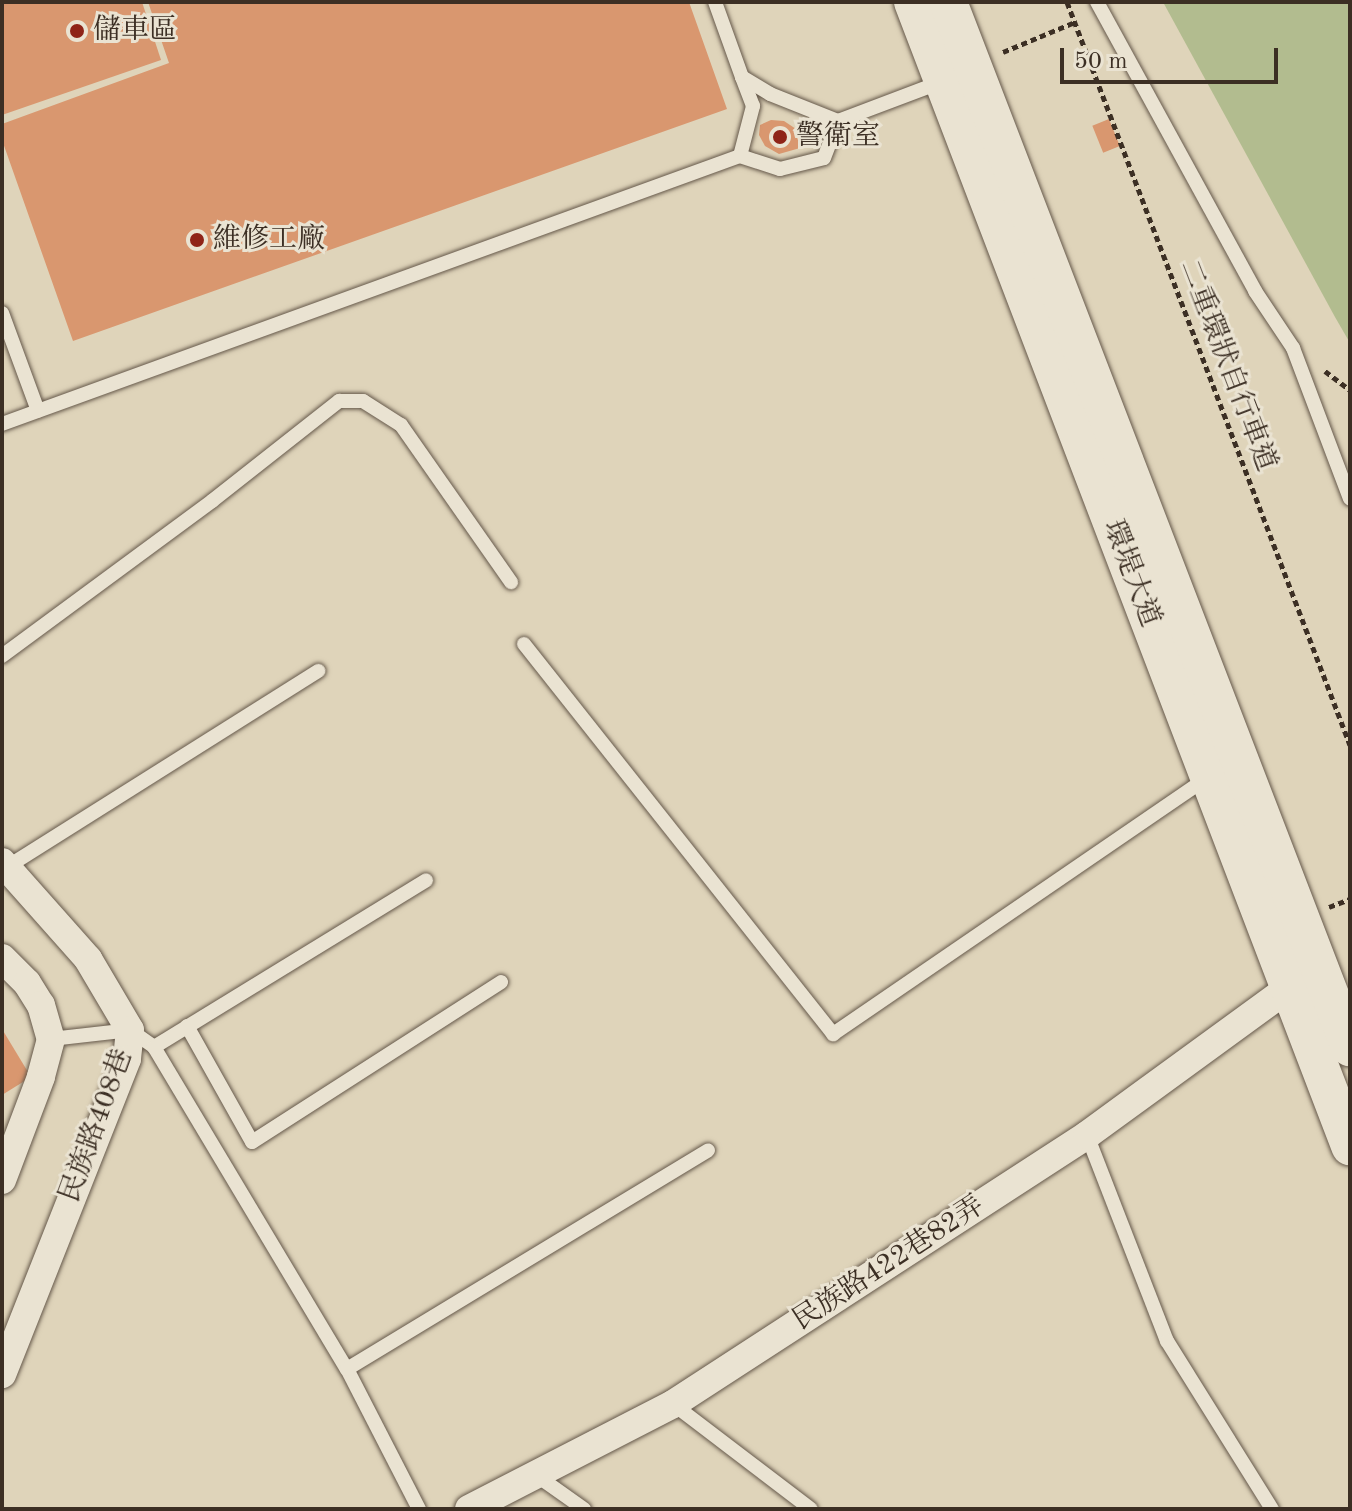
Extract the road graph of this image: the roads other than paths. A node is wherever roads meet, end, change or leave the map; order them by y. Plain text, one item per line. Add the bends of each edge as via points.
1 (715, 2) edge
2 (913, 2) edge
3 (948, 2) edge
4 (1097, 2) edge
5 (970, 69) junction
6 (742, 77) junction
7 (838, 121) junction
8 (740, 156) junction
9 (1008, 208) junction
10 (2, 313) edge
11 (6, 335) edge
12 (38, 411) junction
13 (2, 424) edge
14 (1350, 499) edge
15 (511, 582) dead end
16 (524, 644) dead end
17 (2, 656) edge
18 (318, 671) dead end
19 (1210, 776) junction
20 (4, 864) edge
21 (426, 880) dead end
22 (2, 958) edge
23 (1306, 981) junction
24 (501, 982) dead end
25 (187, 1026) junction
26 (130, 1030) junction
27 (51, 1039) junction
28 (154, 1047) junction
29 (1350, 1047) edge
30 (14, 1121) edge
31 (1087, 1135) junction
32 (1350, 1146) edge
33 (708, 1150) dead end
34 (2, 1180) edge
35 (347, 1369) junction
36 (2, 1374) edge
37 (673, 1404) junction
38 (536, 1475) junction
39 (419, 1509) edge
40 (469, 1509) edge
41 (584, 1509) edge
42 (811, 1509) edge
43 (1272, 1509) edge

1 - 6 lane
2 - 5 street, 環堤大道
3 - 5 street, 環堤大道
4 - 14 lane via 1255,291 1293,348
5 - 7 lane
5 - 9 street, 環堤大道
6 - 7 lane
6 - 8 lane via 753,106
7 - 8 lane via 824,158 780,169
8 - 12 lane
9 - 19 street, 環堤大道
9 - 23 street, 環堤大道
10 - 11 lane
11 - 12 lane
12 - 13 lane
15 - 17 lane via 401,425 363,401 339,401
16 - 19 lane via 833,1034
18 - 20 lane
19 - 23 street, 環堤大道
20 - 26 street, 民族路408巷 via 88,959
21 - 25 lane
22 - 27 street via 41,1005
23 - 29 street, 環堤大道
23 - 31 street, 民族路422巷82弄
23 - 32 street, 環堤大道
24 - 25 lane via 252,1142
25 - 28 lane
26 - 27 lane
26 - 28 lane
26 - 36 street, 民族路408巷 via 127,1059
27 - 30 street
28 - 35 lane
30 - 34 street
31 - 37 street, 民族路422巷82弄
31 - 43 lane via 1167,1341
33 - 35 lane
35 - 39 lane
37 - 38 street, 民族路422巷82弄
37 - 42 lane
38 - 40 street, 民族路422巷82弄
38 - 41 lane

